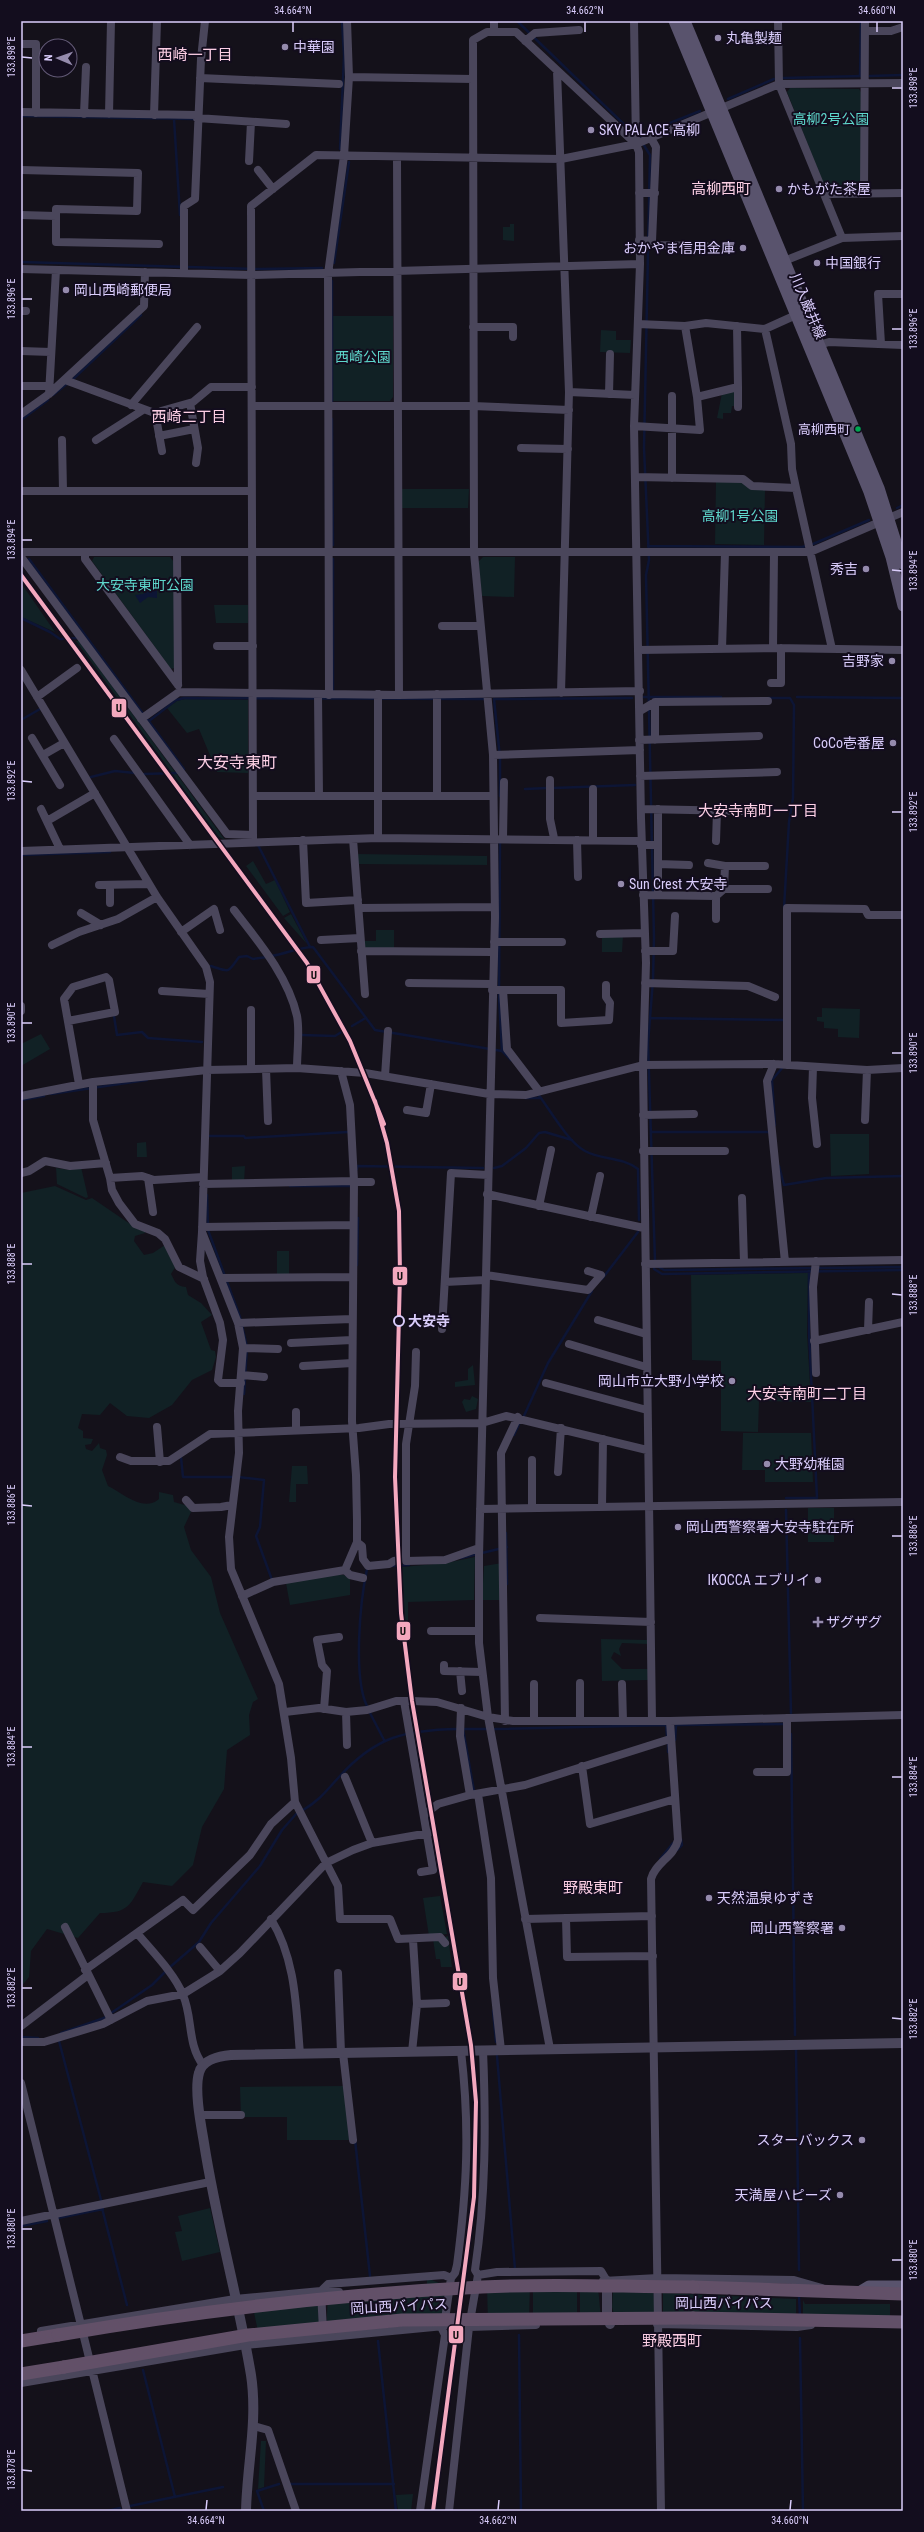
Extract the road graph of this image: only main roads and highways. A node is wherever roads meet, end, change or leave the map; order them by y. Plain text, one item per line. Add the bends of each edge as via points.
1 (674, 21) edge
2 (685, 21) edge
3 (716, 110) junction
4 (885, 520) junction
5 (903, 564) edge
6 (903, 606) edge
7 (903, 2286) edge
8 (859, 2292) junction
9 (903, 2294) edge
10 (857, 2321) junction
11 (903, 2322) edge
12 (903, 2328) edge
13 (21, 2341) edge
14 (21, 2374) edge

1 - 3 main road, 川入巌井線
2 - 3 main road, 川入巌井線
3 - 4 main road, 川入巌井線 via 796,315
3 - 4 main road, 川入巌井線 via 784,261 879,488
4 - 5 main road, 川入巌井線
4 - 6 main road, 川入巌井線
7 - 8 main road via 869,2286
8 - 9 highway, 岡山西バイパス
8 - 13 highway, 岡山西バイパス, bridge via 693,2287 482,2287 245,2308 147,2320
10 - 11 highway, 岡山西バイパス
10 - 12 highway via 875,2326
10 - 14 highway, 岡山西バイパス, bridge via 693,2318 402,2320 312,2327 248,2336

